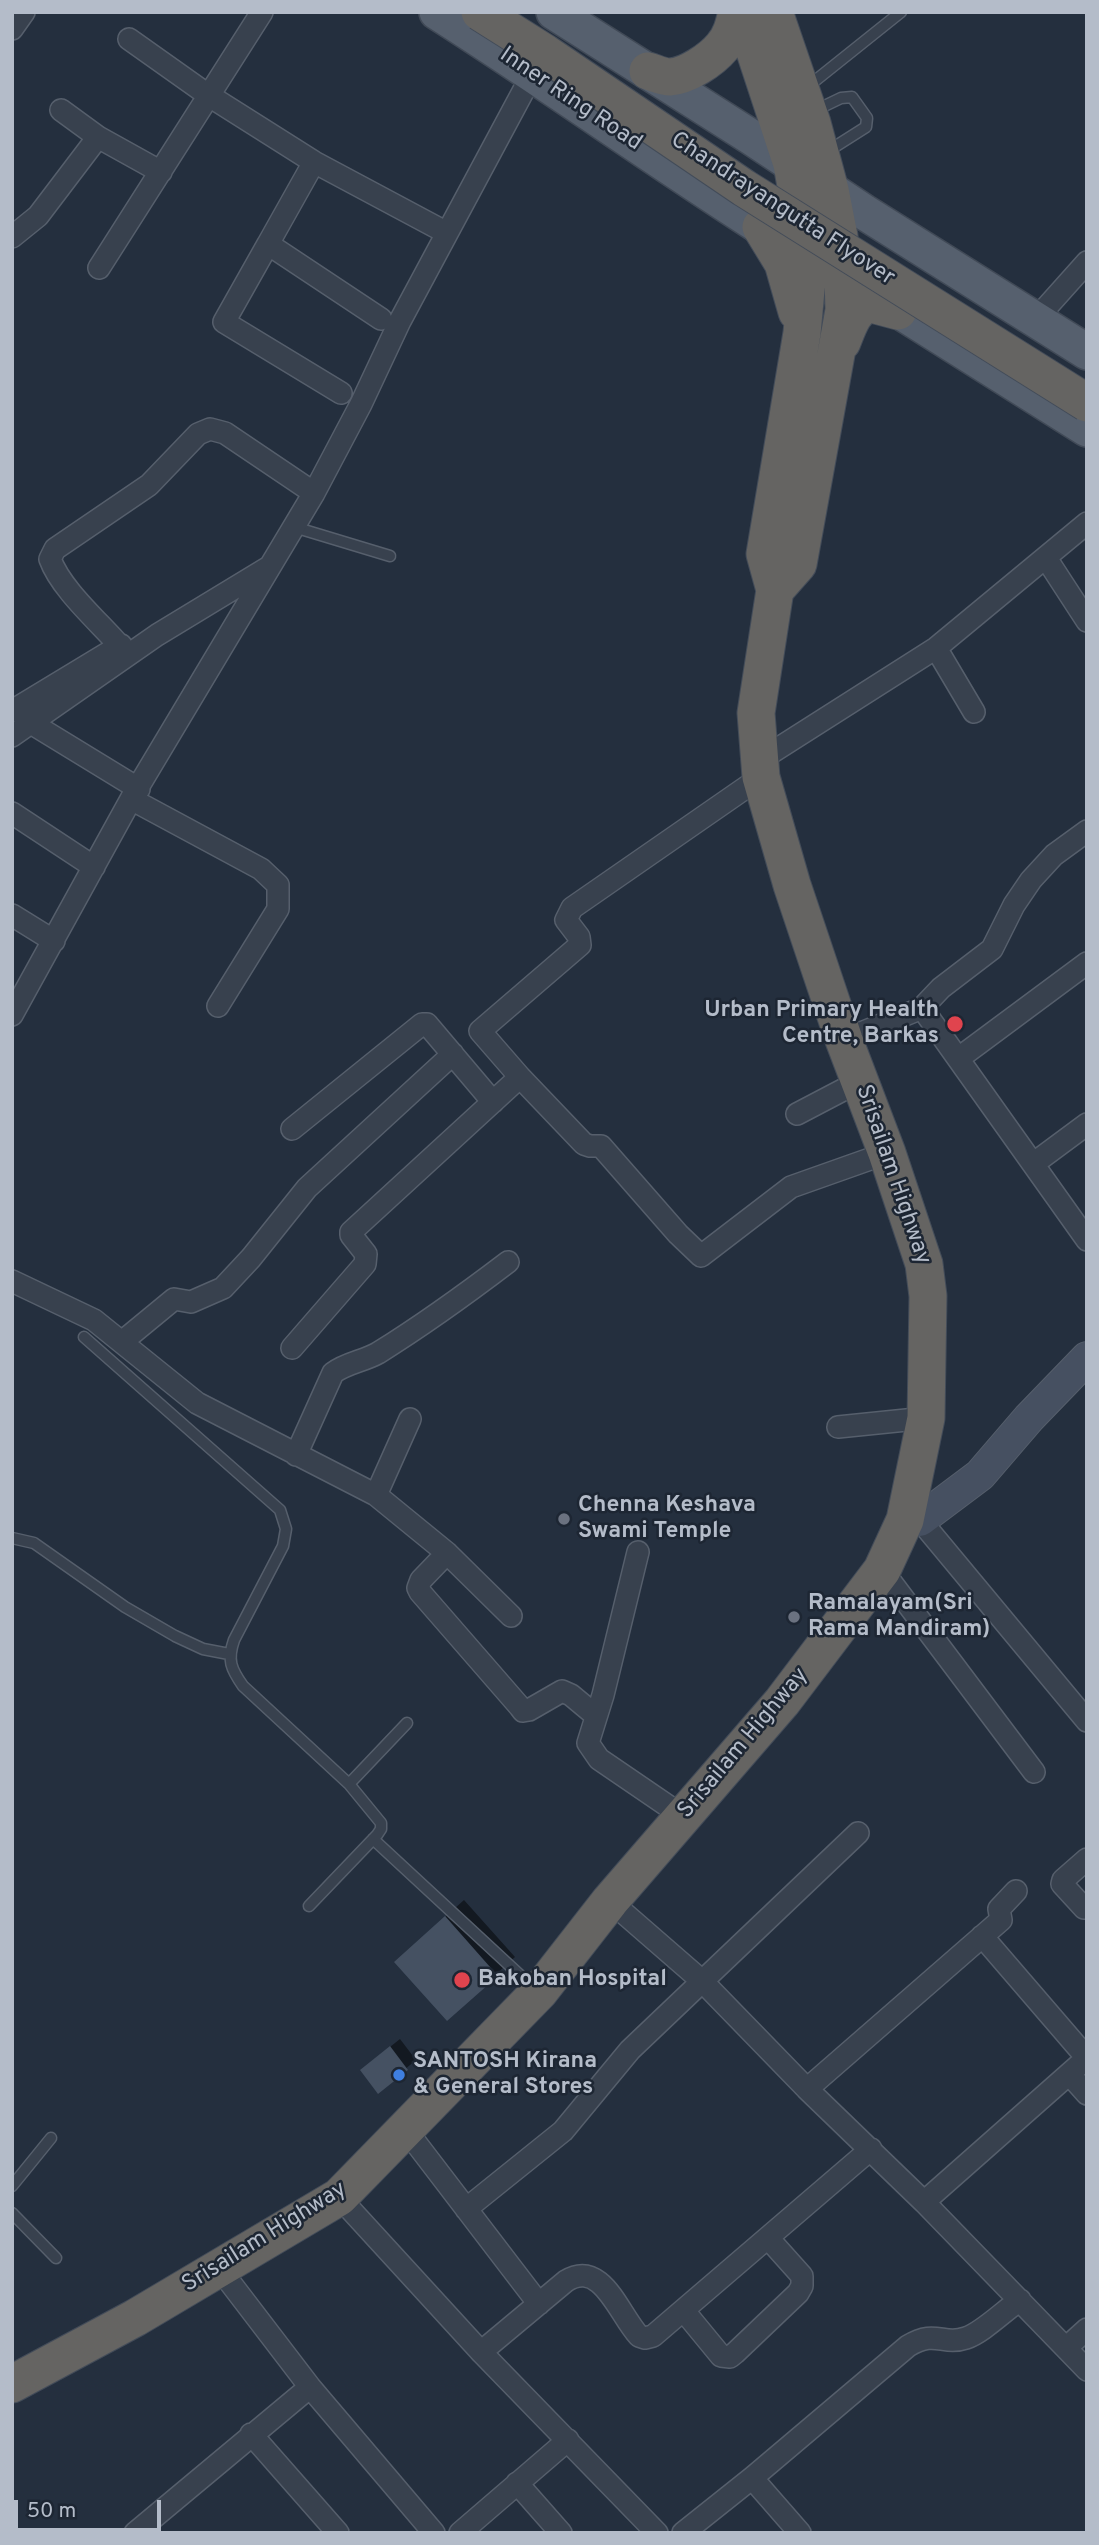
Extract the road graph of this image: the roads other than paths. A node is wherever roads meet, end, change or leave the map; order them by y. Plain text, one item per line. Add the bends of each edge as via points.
1 (24, 12) edge
2 (262, 12) edge
3 (437, 12) edge
4 (480, 12) edge
5 (518, 12) edge
6 (554, 12) edge
7 (739, 12) edge
8 (774, 12) edge
9 (901, 12) edge
10 (12, 29) edge
11 (129, 39) dead end
12 (648, 71) junction
13 (533, 73) junction
14 (208, 95) junction
15 (61, 110) dead end
16 (803, 130) junction
17 (98, 137) junction
18 (314, 162) junction
19 (161, 172) junction
20 (830, 190) junction
21 (761, 227) junction
22 (447, 233) junction
23 (12, 237) edge
24 (268, 244) junction
25 (809, 257) junction
26 (1087, 262) edge
27 (99, 268) dead end
28 (843, 278) junction
29 (898, 311) junction
30 (381, 319) dead end
31 (1036, 319) junction
32 (802, 333) junction
33 (1087, 352) edge
34 (832, 372) junction
35 (1087, 377) edge
36 (341, 393) dead end
37 (1087, 403) edge
38 (1087, 429) edge
39 (314, 493) junction
40 (1087, 523) edge
41 (294, 527) junction
42 (390, 556) dead end
43 (1046, 558) junction
44 (271, 566) junction
45 (775, 590) junction
46 (1087, 621) edge
47 (157, 635) junction
48 (119, 645) junction
49 (936, 648) junction
50 (12, 711) edge
51 (974, 712) dead end
52 (31, 723) junction
53 (12, 736) edge
54 (761, 769) junction
55 (135, 794) junction
56 (12, 813) edge
57 (1087, 831) edge
58 (94, 867) junction
59 (12, 915) edge
60 (54, 941) junction
61 (1087, 963) edge
62 (218, 1006) dead end
63 (922, 1008) junction
64 (12, 1014) edge
65 (844, 1040) junction
66 (453, 1054) junction
67 (959, 1058) junction
68 (520, 1077) junction
69 (860, 1081) junction
70 (493, 1102) junction
71 (797, 1114) dead end
72 (1087, 1124) edge
73 (292, 1129) dead end
74 (887, 1153) junction
75 (1033, 1164) junction
76 (1085, 1232) edge
77 (509, 1262) dead end
78 (12, 1281) edge
79 (84, 1337) dead end
80 (123, 1341) junction
81 (292, 1348) dead end
82 (1087, 1357) edge
83 (926, 1418) junction
84 (410, 1419) dead end
85 (838, 1427) dead end
86 (296, 1455) junction
87 (376, 1495) junction
88 (912, 1520) junction
89 (12, 1538) edge
90 (638, 1552) dead end
91 (447, 1553) junction
92 (881, 1570) junction
93 (512, 1616) dead end
94 (229, 1654) junction
95 (595, 1715) junction
96 (1087, 1721) edge
97 (407, 1723) dead end
98 (1034, 1772) dead end
99 (349, 1784) junction
100 (684, 1817) junction
101 (858, 1833) dead end
102 (373, 1839) junction
103 (1087, 1859) edge
104 (1016, 1891) dead end
105 (610, 1901) junction
106 (309, 1906) dead end
107 (1087, 1908) edge
108 (982, 1936) junction
109 (702, 1981) junction
110 (539, 1992) junction
111 (1087, 2058) edge
112 (1070, 2075) junction
113 (807, 2089) junction
114 (1087, 2094) edge
115 (406, 2130) junction
116 (51, 2138) dead end
117 (871, 2149) junction
118 (12, 2186) edge
119 (340, 2197) junction
120 (924, 2202) junction
121 (466, 2209) junction
122 (12, 2213) edge
123 (768, 2238) junction
124 (56, 2258) dead end
125 (219, 2268) junction
126 (1020, 2300) junction
127 (539, 2304) junction
128 (684, 2311) junction
129 (1087, 2329) edge
130 (1066, 2348) junction
131 (481, 2352) junction
132 (1087, 2370) edge
133 (12, 2384) edge
134 (310, 2387) junction
135 (251, 2434) junction
136 (568, 2440) junction
137 (752, 2477) junction
138 (517, 2483) junction
139 (135, 2533) edge
140 (338, 2533) edge
141 (434, 2533) edge
142 (460, 2533) edge
143 (561, 2533) edge
144 (657, 2533) edge
145 (683, 2533) edge
146 (800, 2533) edge

1 - 10 street
2 - 14 street
3 - 13 main road, Inner Ring Road
4 - 37 highway, Chandrayangutta Flyover, bridge via 744,188
5 - 35 highway, Chandrayangutta Flyover via 754,169
6 - 12 main road
7 - 12 highway via 722,47 705,61 669,77
7 - 16 highway
8 - 16 highway
9 - 16 lane
11 - 14 street
12 - 16 main road
13 - 21 main road, Inner Ring Road
13 - 22 street
14 - 18 street
14 - 19 street
15 - 17 street
16 - 16 lane via 841,98 852,97 867,118 866,127
16 - 20 highway
16 - 25 highway via 802,212
17 - 19 street
17 - 23 street via 38,216
18 - 22 street
18 - 24 street
19 - 27 street
20 - 28 highway
20 - 31 main road
21 - 25 main road, Inner Ring Road
21 - 32 highway via 783,263
22 - 39 street
24 - 30 street
24 - 36 street via 224,322
25 - 28 main road, Inner Ring Road
25 - 32 highway
26 - 31 street
28 - 29 main road
28 - 34 highway via 844,310
29 - 34 highway via 868,303 857,310
29 - 38 main road
31 - 33 main road
32 - 45 highway via 765,554
34 - 45 highway via 798,564
39 - 41 street
39 - 48 street via 225,433 210,429 198,434 149,485 51,555 65,584
40 - 43 street
41 - 42 lane
41 - 44 street
43 - 46 street
43 - 49 street
44 - 47 street
44 - 55 street
45 - 54 highway, Srisailam Highway via 756,713
47 - 48 street
47 - 52 street
48 - 50 street
49 - 51 street
49 - 54 street
52 - 53 street
52 - 55 street
54 - 65 highway, Srisailam Highway via 792,885
54 - 68 street via 572,908 566,920 580,945 480,1031
55 - 58 street
55 - 62 street via 261,869 278,885 278,909
56 - 58 street
57 - 63 street via 1054,855 1031,880 992,949
58 - 60 street
59 - 60 street
60 - 64 street
61 - 67 street
63 - 65 street
63 - 67 street
65 - 69 highway, Srisailam Highway
66 - 70 street
66 - 73 street via 422,1024
66 - 80 street via 307,1188 223,1288 201,1300 174,1299
67 - 75 street
68 - 70 street
68 - 74 street via 584,1144 601,1146 701,1256 791,1187
69 - 71 street
69 - 74 highway, Srisailam Highway
70 - 81 street via 351,1232 366,1254 365,1264
72 - 75 street
74 - 83 highway, Srisailam Highway via 924,1264 928,1296
75 - 76 street
77 - 86 street via 402,1338 333,1373
78 - 80 street via 94,1320
79 - 94 lane via 280,1510 286,1529 283,1546
80 - 86 street via 197,1402
82 - 88 main road via 980,1475
83 - 85 street
83 - 88 highway, Srisailam Highway
84 - 87 street
86 - 87 street
87 - 91 street
88 - 92 highway, Srisailam Highway
88 - 96 street
89 - 94 lane via 34,1543 175,1636 202,1649
90 - 95 street
91 - 93 street
91 - 95 street via 418,1588 523,1711 562,1691
92 - 98 street
92 - 100 highway, Srisailam Highway via 782,1703
94 - 99 lane via 231,1669 243,1686
95 - 100 street via 588,1743 593,1754
97 - 99 lane
99 - 102 lane via 381,1823
100 - 105 highway, Srisailam Highway
101 - 109 street
102 - 106 lane
102 - 110 lane
103 - 107 street via 1062,1882
104 - 108 street via 999,1909 1001,1920
105 - 109 street
105 - 110 highway, Srisailam Highway
108 - 111 street
108 - 113 street
109 - 113 street
109 - 121 street via 630,2050 563,2132
110 - 115 highway, Srisailam Highway
111 - 112 street
112 - 114 street
112 - 120 street
113 - 117 street
115 - 119 highway, Srisailam Highway
115 - 121 street
116 - 118 lane
117 - 120 street
117 - 123 street
119 - 125 highway, Srisailam Highway
119 - 131 street
120 - 126 street
121 - 127 street
122 - 124 lane
123 - 128 street
123 - 128 street via 802,2276 802,2286 735,2353 721,2356
125 - 133 highway, Srisailam Highway
125 - 134 street
126 - 130 street
126 - 137 street via 969,2338 920,2338
127 - 128 street via 577,2274 600,2282 639,2336 653,2336
127 - 131 street
129 - 130 street
130 - 132 street
131 - 136 street
134 - 135 street
134 - 141 street
135 - 139 street
135 - 140 street
136 - 138 street
136 - 144 street
137 - 145 street
137 - 146 street
138 - 142 street
138 - 143 street

